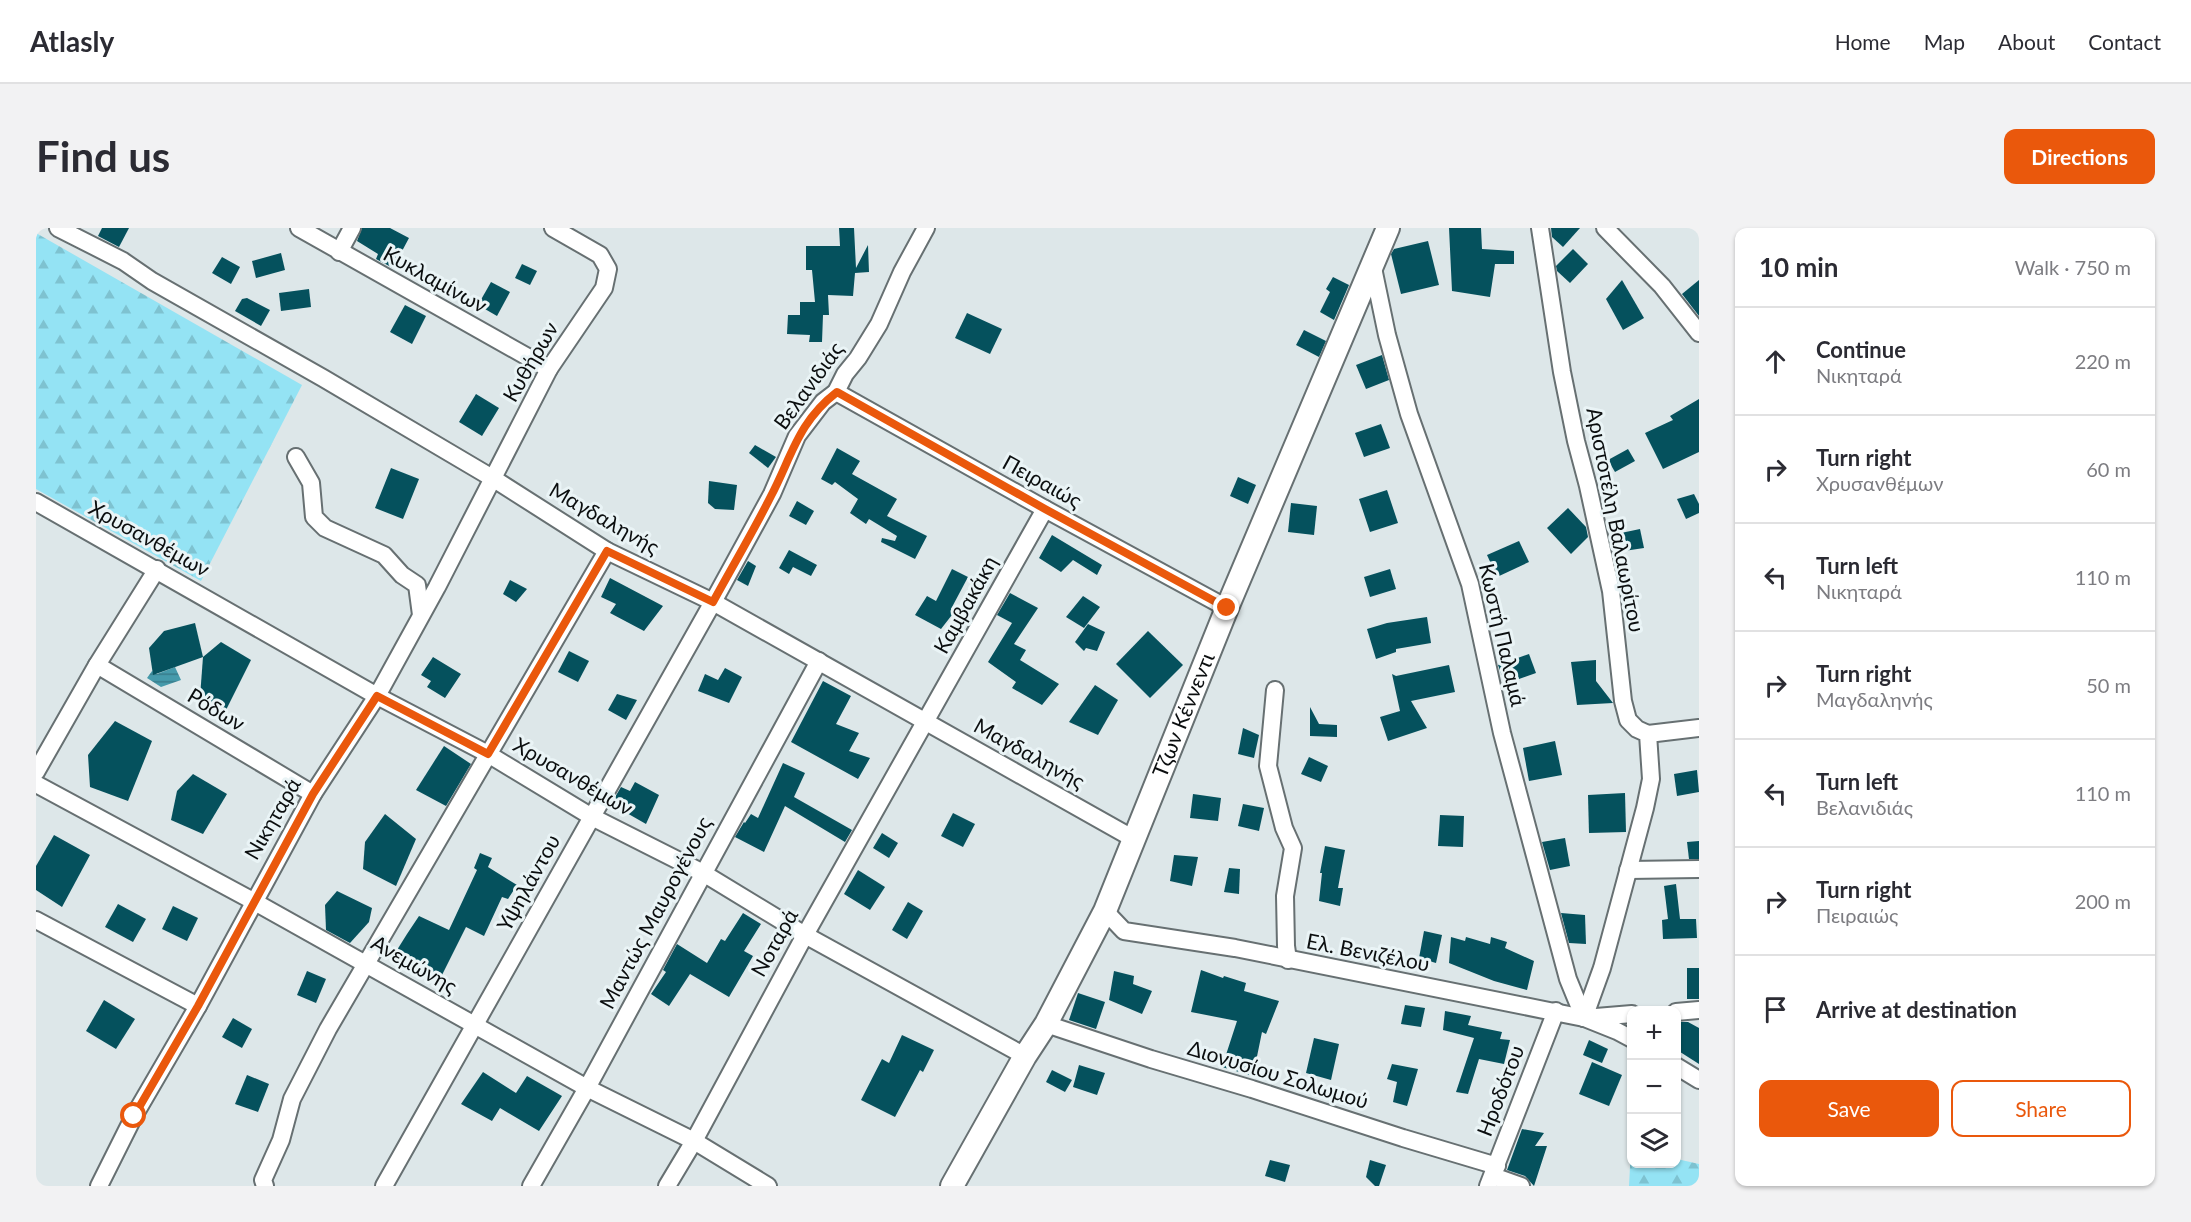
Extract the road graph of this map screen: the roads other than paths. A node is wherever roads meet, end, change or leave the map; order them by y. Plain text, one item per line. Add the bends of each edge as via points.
1 (58, 228) edge
2 (299, 228) edge
3 (352, 228) edge
4 (553, 228) edge
5 (926, 228) edge
6 (1388, 228) edge
7 (1540, 228) edge
8 (1605, 228) edge
9 (339, 252) junction
10 (1372, 263) junction
11 (1699, 333) edge
12 (549, 369) junction
13 (837, 392) junction
14 (296, 457) dead end
15 (494, 479) junction
16 (36, 501) edge
17 (1045, 509) junction
18 (607, 551) junction
19 (157, 569) junction
20 (713, 602) junction
21 (1227, 608) junction
22 (421, 615) junction
23 (819, 662) junction
24 (97, 665) junction
25 (1275, 690) dead end
26 (377, 696) junction
27 (925, 722) junction
28 (1699, 728) edge
29 (1648, 734) junction
30 (488, 754) junction
31 (36, 772) edge
32 (36, 784) edge
33 (313, 794) junction
34 (592, 817) junction
35 (1134, 839) junction
36 (1699, 869) edge
37 (1628, 870) junction
38 (703, 873) junction
39 (253, 901) junction
40 (1104, 911) junction
41 (36, 921) edge
42 (805, 935) junction
43 (1288, 960) junction
44 (367, 964) junction
45 (198, 1006) junction
46 (1699, 1010) edge
47 (1556, 1011) junction
48 (1681, 1012) edge
49 (1627, 1014) edge
50 (1584, 1018) junction
51 (1046, 1024) junction
52 (475, 1026) junction
53 (1627, 1036) edge
54 (1025, 1056) junction
55 (1681, 1069) edge
56 (1699, 1080) edge
57 (587, 1088) junction
58 (694, 1141) junction
59 (1493, 1176) edge
60 (264, 1183) edge
61 (99, 1186) edge
62 (384, 1186) edge
63 (531, 1186) edge
64 (668, 1186) edge
65 (768, 1186) edge
66 (952, 1186) edge
67 (1521, 1186) edge

1 - 15 street, Μαγδαληνής via 123,261
2 - 9 street, Κυκλαμίνων
3 - 9 street
4 - 12 street, Κυθήρων via 600,255 608,269 604,288
5 - 13 street, Βελανιδιάς via 879,324
6 - 10 street, Τζων Κέννεντι
7 - 29 street, Αριστοτέλη Βαλαωρίτου via 1576,441 1611,591 1623,700 1628,720
8 - 11 street via 1662,286
9 - 12 street, Κυκλαμίνων
10 - 21 street, Τζων Κέννεντι
10 - 50 street, Κωστή Παλαμά via 1409,414 1470,584 1502,733 1569,979
12 - 15 street, Κυθήρων
13 - 17 street, Πειραιώς
13 - 20 street, Βελανιδιάς via 823,402 798,436 772,494
14 - 22 street via 311,483 314,517 325,528 384,555 417,585
15 - 18 street, Μαγδαληνής
15 - 22 street, Νικηταρά
16 - 19 street, Χρυσανθέμων
17 - 21 street, Πειραιώς
17 - 27 street, Καμβακάκη
18 - 20 street, Μαγδαληνής
18 - 30 street
19 - 24 street
19 - 26 street, Χρυσανθέμων
20 - 23 street, Μαγδαληνής
20 - 34 street, Υψηλάντου
21 - 35 street, Τζων Κέννεντι
22 - 26 street, Νικηταρά
23 - 27 street, Μαγδαληνής
23 - 38 street, Μαντώς Μαυρογένους
24 - 31 street
24 - 33 street, Ρόδων
25 - 43 street via 1268,766 1293,848 1285,896
26 - 30 street, Χρυσανθέμων
26 - 33 street, Νικηταρά
27 - 35 street, Μαγδαληνής
27 - 42 street, Νοταρά
28 - 29 street
29 - 37 street via 1650,779
30 - 34 street, Χρυσανθέμων
30 - 44 street
32 - 39 street, Ανεμώνης
33 - 39 street, Νικηταρά
34 - 38 street, Χρυσανθέμων
34 - 52 street, Υψηλάντου
35 - 40 street, Τζων Κέννεντι
36 - 37 street
37 - 50 street via 1602,968
38 - 42 street, Χρυσανθέμων
38 - 57 street, Μαντώς Μαυρογένους
39 - 44 street, Ανεμώνης
39 - 45 street, Νικηταρά
40 - 43 street, Ελ. Βενιζέλου via 1124,932
40 - 51 street, Τζων Κέννεντι
41 - 45 street
42 - 54 street, Χρυσανθέμων
42 - 58 street, Νοταρά
43 - 47 street, Ελ. Βενιζέλου
44 - 52 street, Ανεμώνης
44 - 60 street via 292,1099
45 - 61 street, Νικηταρά via 134,1116
46 - 48 street
47 - 50 street, Ελ. Βενιζέλου
47 - 59 street, Ηροδότου
49 - 50 street, Ελ. Βενιζέλου
50 - 53 street
51 - 54 street, Τζων Κέννεντι
51 - 59 street, Διονυσίου Σολωμού via 1403,1138
52 - 57 street, Ανεμώνης
52 - 62 street, Υψηλάντου
54 - 66 street, Τζων Κέννεντι
55 - 56 street
57 - 58 street, Ανεμώνης
57 - 63 street, Μαντώς Μαυρογένους
58 - 64 street, Νοταρά
58 - 65 street, Ανεμώνης
59 - 67 street, Διονυσίου Σολωμού

